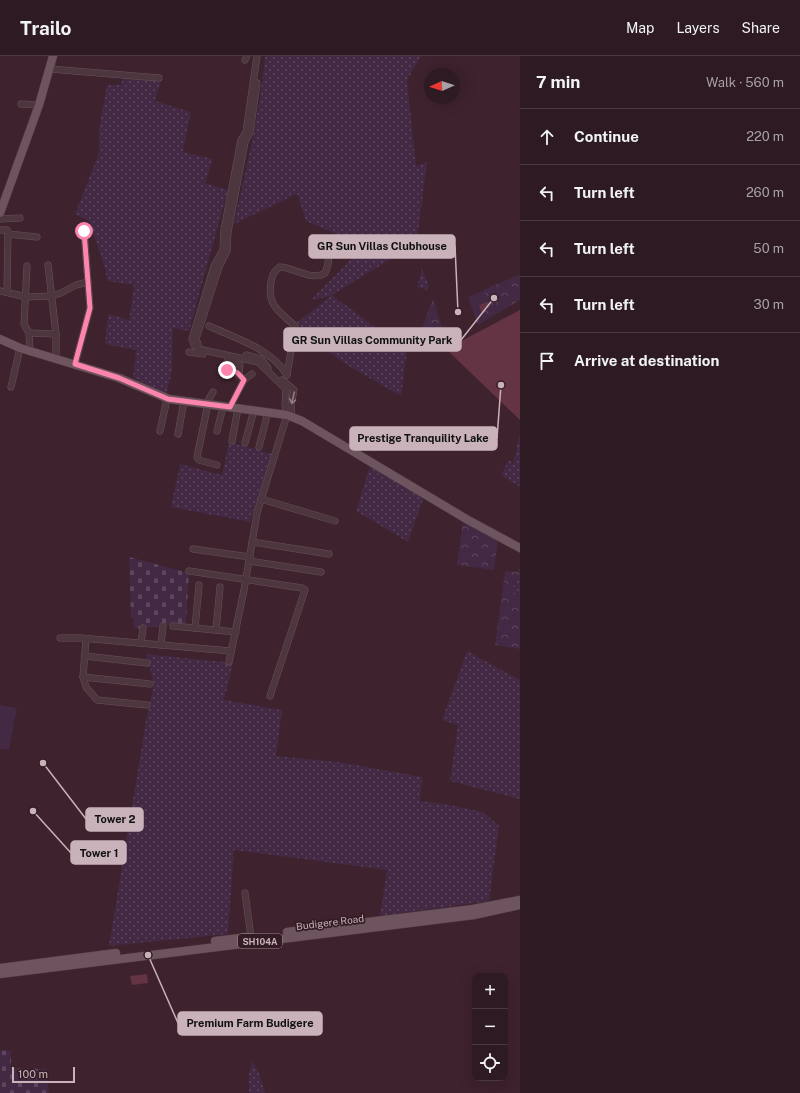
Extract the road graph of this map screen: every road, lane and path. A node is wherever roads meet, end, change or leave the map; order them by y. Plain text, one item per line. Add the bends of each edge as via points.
1 (53, 56) edge
2 (257, 56) edge
3 (261, 56) edge
4 (50, 69) junction
5 (159, 78) dead end
6 (21, 104) dead end
7 (39, 105) junction
8 (235, 181) junction
9 (0, 213) edge
10 (20, 218) dead end
11 (0, 219) edge
12 (0, 230) edge
13 (84, 231) dead end
14 (8, 234) junction
15 (37, 237) dead end
16 (321, 239) dead end
17 (48, 265) dead end
18 (27, 266) dead end
19 (88, 282) junction
20 (3, 292) edge
21 (51, 296) junction
22 (26, 297) junction
23 (209, 326) dead end
24 (29, 333) junction
25 (56, 334) junction
26 (0, 339) edge
27 (20, 348) junction
28 (30, 351) junction
29 (189, 352) dead end
30 (56, 358) junction
31 (75, 364) junction
32 (223, 370) dead end
33 (239, 374) junction
34 (252, 374) dead end
35 (287, 375) junction
36 (244, 380) junction
37 (285, 385) junction
38 (11, 387) dead end
39 (213, 392) dead end
40 (167, 399) junction
41 (184, 401) junction
42 (208, 405) junction
43 (230, 407) junction
44 (254, 410) junction
45 (268, 412) junction
46 (290, 416) junction
47 (160, 431) dead end
48 (217, 431) dead end
49 (178, 434) dead end
50 (232, 441) dead end
51 (245, 443) dead end
52 (259, 447) dead end
53 (217, 465) dead end
54 (261, 499) junction
55 (336, 521) dead end
56 (252, 542) junction
57 (520, 548) edge
58 (192, 549) dead end
59 (329, 554) dead end
60 (249, 559) junction
61 (189, 571) dead end
62 (321, 572) dead end
63 (246, 579) junction
64 (200, 585) dead end
65 (220, 587) dead end
66 (163, 626) dead end
67 (173, 626) dead end
68 (143, 628) dead end
69 (195, 628) junction
70 (216, 630) junction
71 (236, 632) junction
72 (60, 638) dead end
73 (86, 639) junction
74 (141, 644) junction
75 (161, 645) junction
76 (232, 651) junction
77 (85, 656) junction
78 (229, 662) dead end
79 (147, 663) dead end
80 (83, 677) junction
81 (150, 684) dead end
82 (270, 696) dead end
83 (147, 705) dead end
84 (245, 893) dead end
85 (520, 900) edge
86 (520, 905) edge
87 (251, 937) junction
88 (234, 942) junction
89 (0, 968) edge
90 (0, 974) edge

1 - 4 main road
2 - 8 street via 246,132 241,140
3 - 8 street via 250,132 245,141
4 - 5 street
4 - 7 main road
6 - 7 street
7 - 9 main road
8 - 37 street via 227,251 217,267 196,344 261,358
10 - 11 street
12 - 14 street via 7,230
13 - 19 street
14 - 15 street
14 - 20 street
16 - 35 street via 329,256 325,273 321,276 280,267 274,271 270,301 295,326
17 - 21 street
18 - 22 street
19 - 21 street
19 - 31 street via 90,308
20 - 22 street
21 - 22 street
21 - 25 street
22 - 24 street via 24,324
23 - 35 street via 263,351 281,365
24 - 25 street
24 - 28 street
25 - 30 street
26 - 27 main road
27 - 28 main road
27 - 38 street
28 - 30 main road
29 - 33 street via 234,361 240,365
30 - 31 main road
31 - 40 main road via 119,378
32 - 33 street via 232,370
33 - 36 street
34 - 36 street
35 - 37 street
36 - 43 street
37 - 46 street
37 -> 46 street via 294,390
39 - 42 street
40 - 41 main road
40 - 47 street
41 - 42 main road
41 - 49 street
42 - 43 main road
42 - 53 street via 197,457 199,460
43 - 44 main road
43 - 48 street
43 - 50 street
44 - 45 main road
44 - 51 street
45 - 46 main road
45 - 52 street
46 - 54 street
46 - 57 main road
54 - 55 street
54 - 56 street
56 - 59 street
56 - 60 street
58 - 60 street
60 - 62 street
60 - 63 street
61 - 63 street
63 - 71 street
63 - 82 street via 304,590
64 - 69 street
65 - 70 street
66 - 75 street
67 - 69 street
68 - 74 street
69 - 70 street
70 - 71 street
71 - 76 street
72 - 73 street
73 - 74 street
73 - 77 street
74 - 75 street
75 - 76 street
76 - 78 street
77 - 79 street
77 - 80 street
80 - 81 street
80 - 83 street via 86,687 97,700
84 - 87 street
85 - 87 main road, Budigere Road / SH104A via 473,909
86 - 88 main road, Budigere Road / SH104A via 480,914
87 - 88 main road, Budigere Road / SH104A
88 - 89 main road, Budigere Road / SH104A
88 - 90 main road, Budigere Road / SH104A

